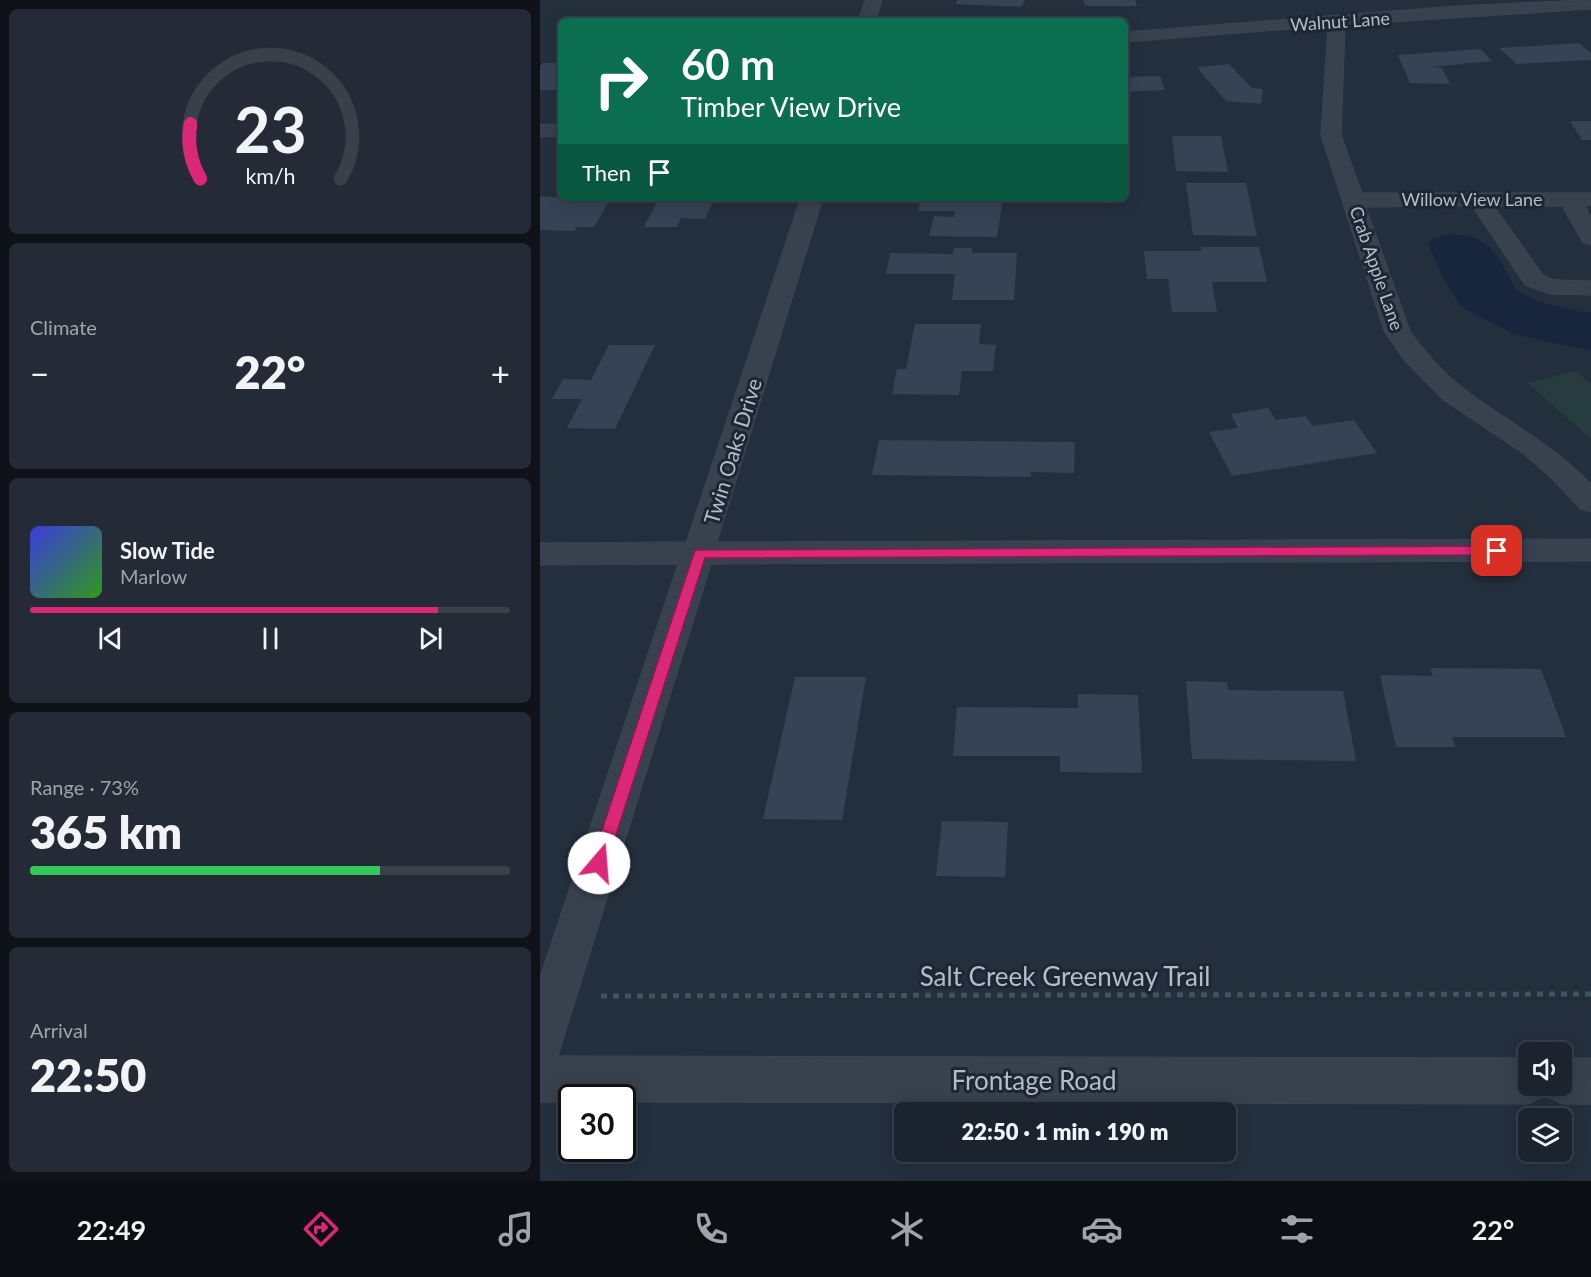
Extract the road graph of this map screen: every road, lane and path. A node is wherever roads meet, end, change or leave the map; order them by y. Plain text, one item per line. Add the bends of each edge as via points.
1 (874, 0) edge
2 (1591, 4) edge
3 (870, 18) edge
4 (1337, 21) junction
5 (1128, 37) edge
6 (540, 130) edge
7 (558, 130) edge
8 (1478, 199) junction
9 (1580, 199) edge
10 (1353, 200) junction
11 (811, 201) edge
12 (1591, 238) edge
13 (1591, 288) edge
14 (1591, 502) edge
15 (1591, 550) edge
16 (540, 554) edge
17 (699, 554) junction
18 (1591, 994) edge
19 (556, 996) junction
20 (540, 1046) edge
21 (540, 1079) edge
22 (1518, 1081) edge
23 (1572, 1081) edge
24 (1591, 1081) edge

1 - 3 street
2 - 4 street, Walnut Lane
4 - 5 street, Walnut Lane
4 - 10 street, Crab Apple Lane via 1330,135
6 - 7 street
8 - 9 street, Willow View Lane
8 - 10 street, Willow View Lane
8 - 13 street via 1534,280 1550,287
9 - 12 street
10 - 14 street, Crab Apple Lane via 1390,317 1413,354 1452,393 1534,448
11 - 17 street, Twin Oaks Drive
15 - 17 street
16 - 17 street
17 - 19 street, Twin Oaks Drive
18 - 19 path, Salt Creek Greenway Trail
19 - 20 street, Twin Oaks Drive
21 - 22 street, Frontage Road
23 - 24 street

